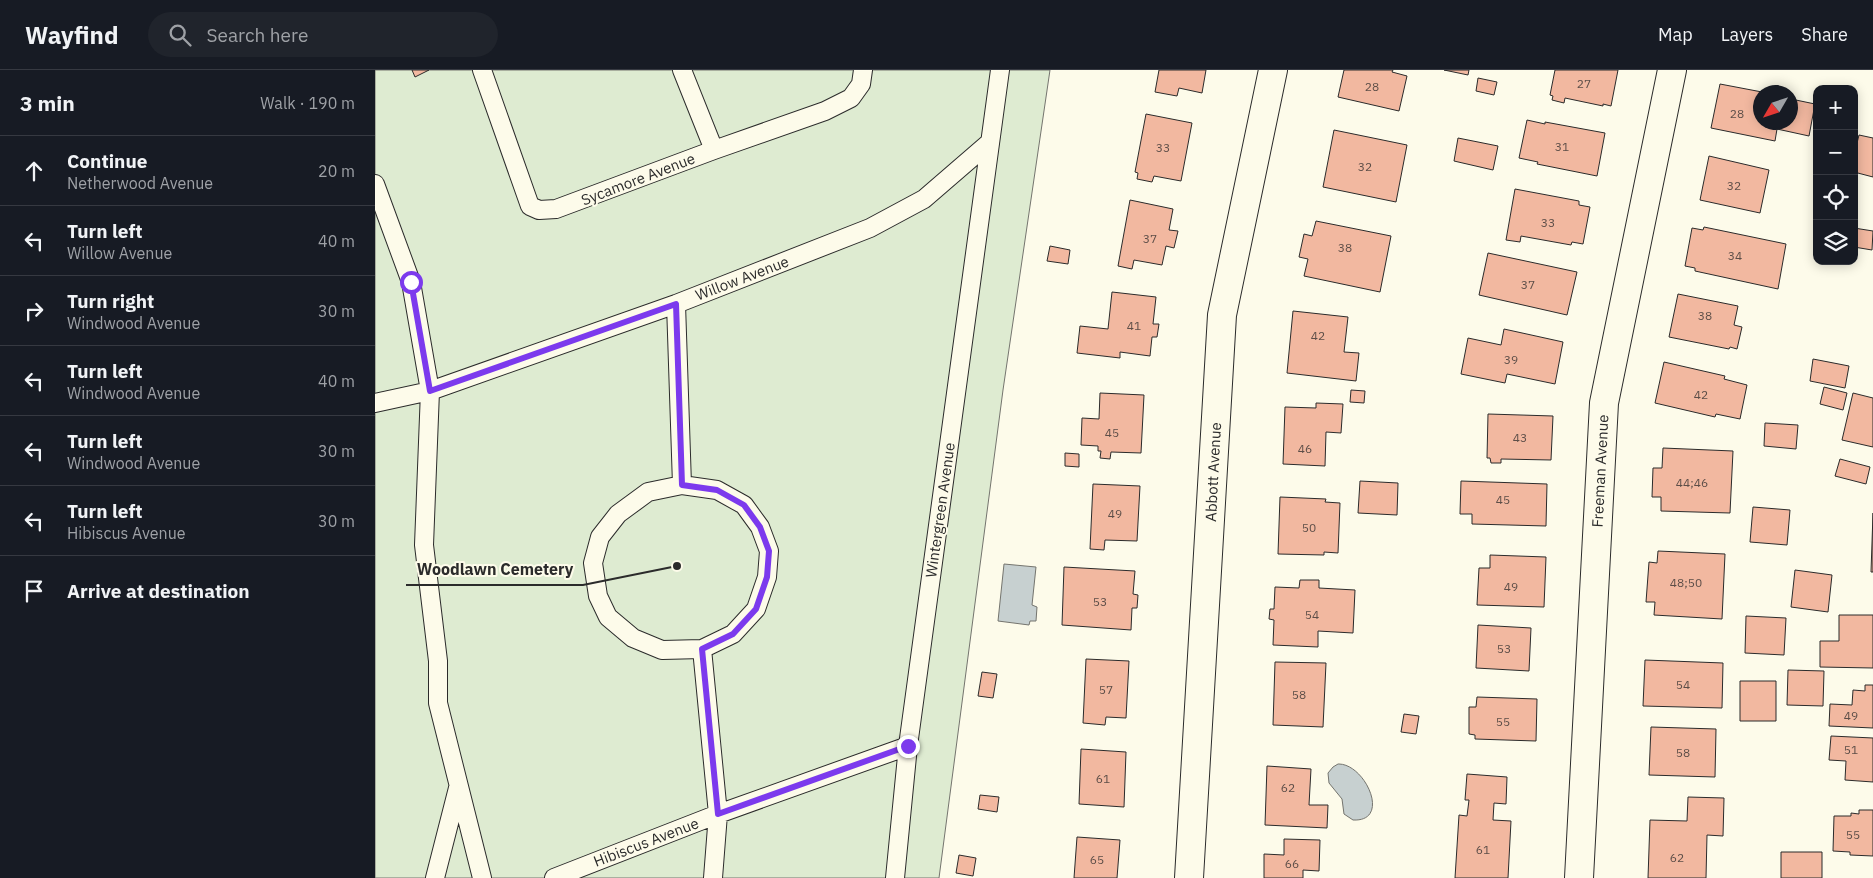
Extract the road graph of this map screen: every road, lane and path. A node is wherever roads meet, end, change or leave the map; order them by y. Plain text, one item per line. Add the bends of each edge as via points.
1 (482, 70) edge
2 (682, 70) edge
3 (863, 70) edge
4 (1000, 70) edge
5 (1273, 70) edge
6 (1672, 70) edge
7 (990, 142) junction
8 (714, 150) junction
9 (375, 184) edge
10 (676, 304) junction
11 (430, 391) junction
12 (375, 403) edge
13 (682, 485) junction
14 (702, 649) junction
15 (908, 746) junction
16 (459, 788) junction
17 (718, 814) junction
18 (435, 878) edge
19 (482, 878) edge
20 (554, 878) edge
21 (713, 878) edge
22 (895, 878) edge
23 (1189, 878) edge
24 (1579, 878) edge

1 - 8 lane, Sycamore Avenue via 530,206 539,210 556,210
2 - 8 lane
3 - 8 lane, Sycamore Avenue via 861,84 851,98 825,111
4 - 7 lane
5 - 23 street, Abbott Avenue via 1222,315
6 - 24 street, Freeman Avenue via 1605,394
7 - 10 lane, Willow Avenue via 924,200 870,228
7 - 15 lane, Wintergreen Avenue
9 - 11 lane via 411,282
10 - 11 lane, Willow Avenue
10 - 13 lane
11 - 12 lane, Willow Avenue
11 - 16 lane via 425,544 439,661 437,703
13 - 14 lane via 717,490 744,505 760,527 769,551 767,577 756,609 733,634
13 - 14 lane via 648,492 619,514 600,537 593,564 598,596 608,617 633,638 662,650
14 - 17 lane
15 - 17 lane, Hibiscus Avenue
15 - 22 lane, Wintergreen Avenue
16 - 18 lane
16 - 19 lane
17 - 20 lane, Hibiscus Avenue
17 - 21 lane

